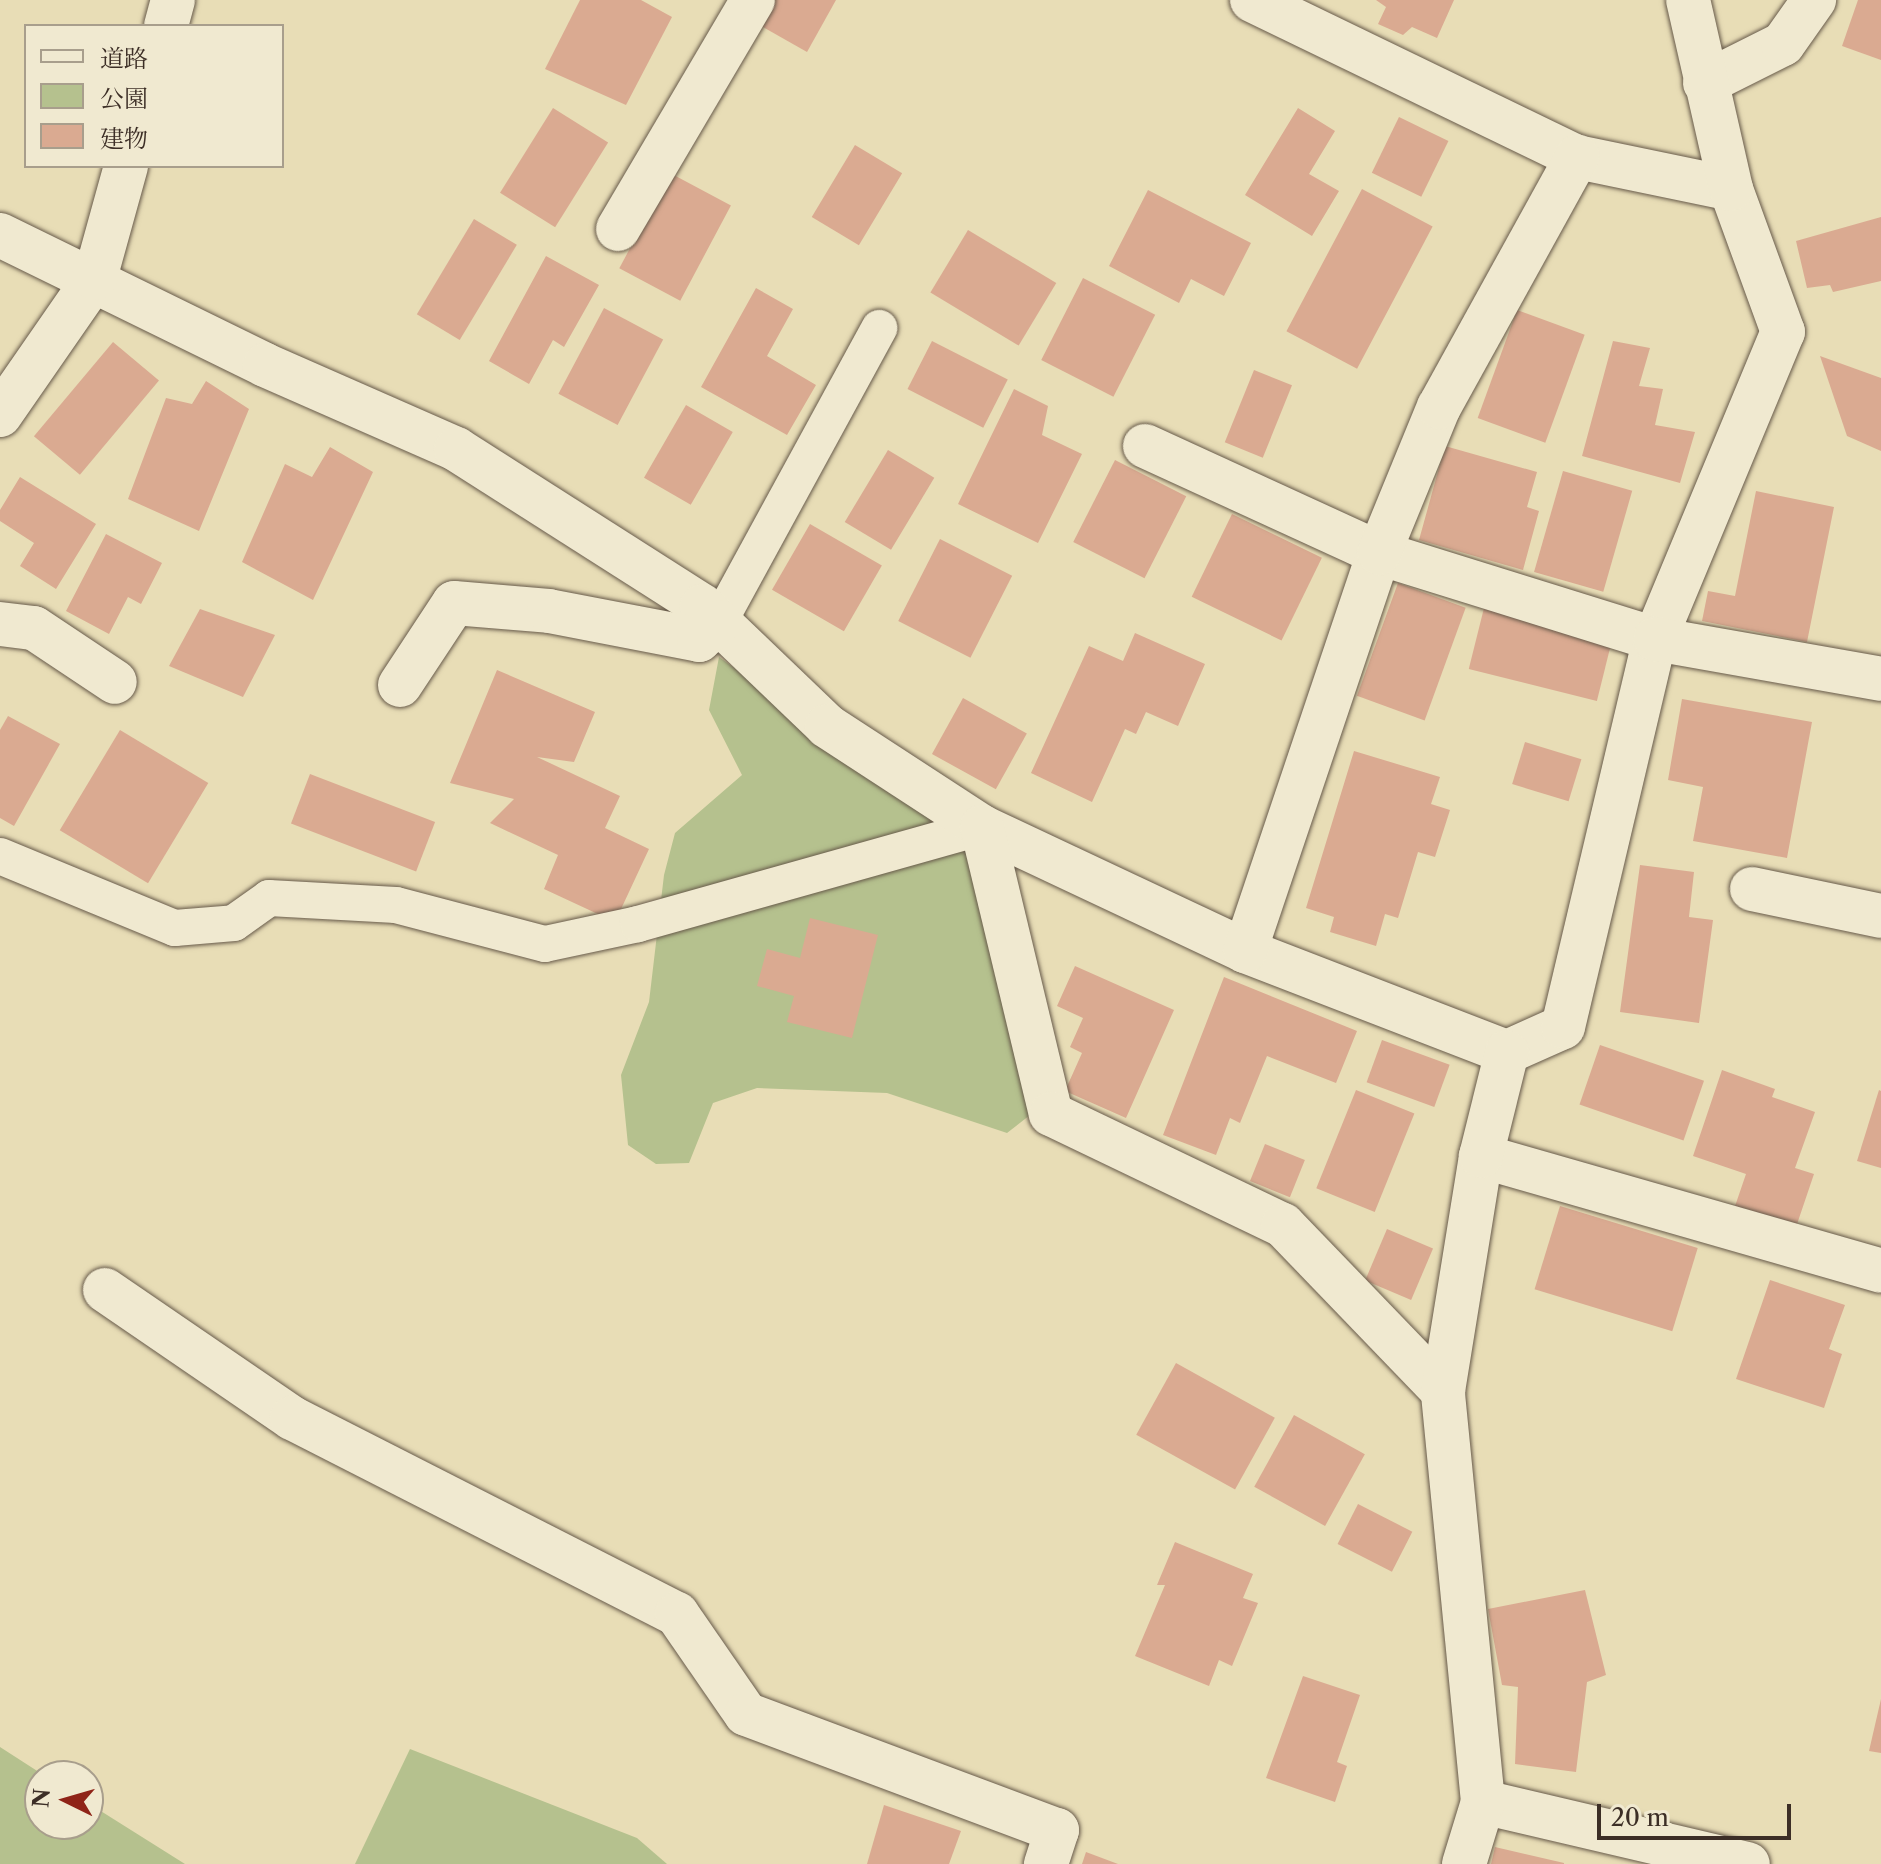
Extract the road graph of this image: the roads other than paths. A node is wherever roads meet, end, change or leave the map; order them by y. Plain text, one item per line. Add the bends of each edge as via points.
1 (173, 0) edge
2 (753, 0) edge
3 (1688, 0) edge
4 (1814, 0) edge
5 (1255, 1) edge
6 (167, 24) edge
7 (1705, 83) junction
8 (1577, 157) junction
9 (125, 168) edge
10 (1731, 189) junction
11 (618, 229) dead end
12 (0, 235) edge
13 (95, 278) junction
14 (879, 328) dead end
15 (0, 415) edge
16 (1145, 446) dead end
17 (1379, 553) junction
18 (719, 622) junction
19 (0, 624) edge
20 (1655, 639) junction
21 (1881, 679) edge
22 (115, 682) dead end
23 (400, 685) dead end
24 (982, 827) junction
25 (0, 856) edge
26 (1752, 889) dead end
27 (1881, 916) edge
28 (1245, 951) junction
29 (1507, 1052) junction
30 (1481, 1156) junction
31 (1881, 1271) edge
32 (105, 1290) dead end
33 (1443, 1391) junction
34 (1483, 1802) junction
35 (1046, 1864) edge
36 (1464, 1864) edge
37 (1748, 1864) edge

1 - 6 street
2 - 11 street
3 - 7 street
4 - 7 street via 1783,44
5 - 8 street
7 - 10 street
8 - 10 street
8 - 17 street via 1439,407
9 - 13 street
10 - 20 street via 1783,332
12 - 13 street
13 - 15 street
13 - 18 street via 265,365 456,449 702,606
14 - 18 lane
16 - 17 street
17 - 20 street
17 - 28 street
18 - 23 street via 699,640 549,611 454,603
18 - 24 street via 827,726
19 - 22 street via 34,628
20 - 21 street
20 - 29 street via 1563,1027
24 - 25 lane via 638,924 545,944 396,905 269,898 234,923 175,928
24 - 28 street
24 - 33 street via 1051,1114 1283,1225
26 - 27 street
28 - 29 street
29 - 30 street
30 - 31 street
30 - 33 street
32 - 35 street via 292,1418 677,1614 746,1714 1057,1830
33 - 34 street
34 - 36 street
34 - 37 street

